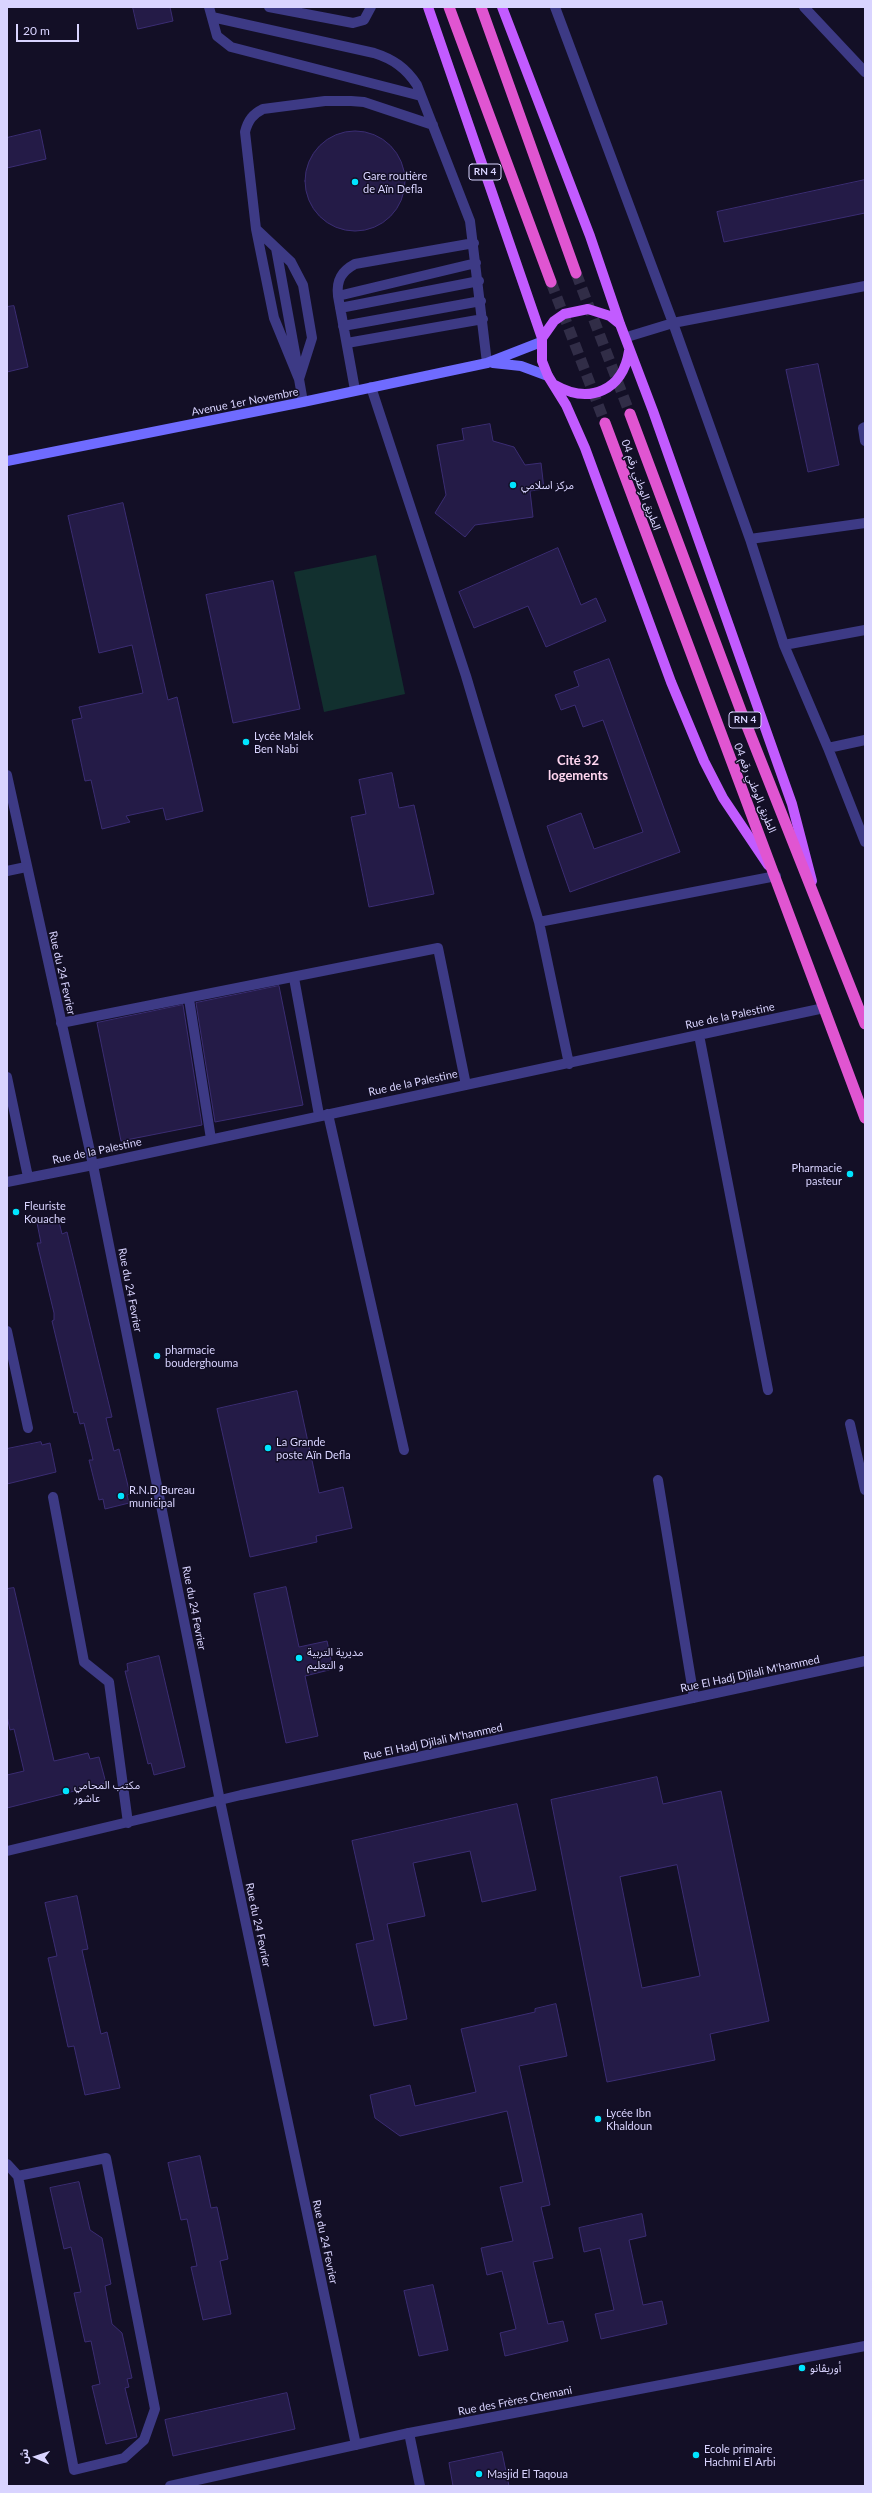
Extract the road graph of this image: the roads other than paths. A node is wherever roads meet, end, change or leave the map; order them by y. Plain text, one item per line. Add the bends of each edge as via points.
1 (269, 7) edge
2 (371, 7) edge
3 (428, 7) edge
4 (449, 7) edge
5 (481, 7) edge
6 (502, 7) edge
7 (555, 7) edge
8 (804, 7) edge
9 (210, 12) edge
10 (865, 72) edge
11 (421, 96) junction
12 (432, 125) junction
13 (256, 229) junction
14 (474, 243) junction
15 (276, 248) junction
16 (476, 263) junction
17 (576, 273) tunnel mouth
18 (479, 281) junction
19 (551, 282) tunnel mouth
20 (865, 286) edge
21 (338, 296) junction
22 (481, 301) junction
23 (340, 308) junction
24 (483, 319) junction
25 (673, 323) junction
26 (620, 324) junction
27 (344, 326) junction
28 (627, 338) junction
29 (541, 340) junction
30 (347, 343) junction
31 (629, 349) junction
32 (488, 363) junction
33 (548, 376) junction
34 (299, 379) junction
35 (555, 385) junction
36 (371, 387) junction
37 (355, 390) junction
38 (303, 402) junction
39 (630, 414) tunnel mouth
40 (604, 423) tunnel mouth
41 (865, 427) edge
42 (865, 441) edge
43 (7, 461) edge
44 (865, 523) edge
45 (750, 539) junction
46 (865, 630) edge
47 (784, 645) junction
48 (865, 740) edge
49 (828, 748) junction
50 (7, 775) edge
51 (865, 842) edge
52 (26, 867) junction
53 (7, 871) edge
54 (776, 876) junction
55 (819, 906) junction
56 (539, 922) junction
57 (294, 978) junction
58 (189, 1000) junction
59 (861, 1005) edge
60 (824, 1008) junction
61 (61, 1023) junction
62 (865, 1024) edge
63 (699, 1036) junction
64 (569, 1064) junction
65 (7, 1077) edge
66 (466, 1085) junction
67 (323, 1114) junction
68 (865, 1118) edge
69 (211, 1139) junction
70 (93, 1165) junction
71 (28, 1177) junction
72 (7, 1182) edge
73 (7, 1331) edge
74 (768, 1390) dead end
75 (850, 1424) dead end
76 (28, 1428) dead end
77 (404, 1450) dead end
78 (658, 1480) dead end
79 (865, 1490) edge
80 (54, 1497) dead end
81 (865, 1661) edge
82 (694, 1698) junction
83 (220, 1800) junction
84 (128, 1823) junction
85 (7, 1851) edge
86 (7, 2164) edge
87 (18, 2176) junction
88 (865, 2346) edge
89 (409, 2433) junction
90 (356, 2445) junction
91 (170, 2486) edge
92 (420, 2486) edge

1 - 2 street via 353,23 364,20
3 - 29 main road, RN 4
4 - 19 highway, RN 4
5 - 17 highway
6 - 26 main road via 590,236
7 - 25 street
8 - 10 street
9 - 11 street via 383,56 405,69 417,85
9 - 11 street via 217,36 231,47
11 - 12 street
12 - 13 street via 364,102 351,101 325,101 256,112 245,132
12 - 14 street via 467,211
13 - 15 street
13 - 34 street via 276,326
14 - 16 street
14 - 21 street via 355,264 342,273 337,286
15 - 34 street
15 - 34 street via 291,262 300,277 312,333
16 - 18 street
16 - 21 street
18 - 22 street
18 - 23 street
20 - 25 street
21 - 23 street
22 - 24 street
22 - 27 street
23 - 27 street
24 - 30 street
24 - 32 street
25 - 28 street
25 - 45 street
26 - 28 main road
26 - 29 main road via 600,311 576,310 554,321
27 - 30 street
28 - 31 main road
29 - 32 main road, Avenue 1er Novembre
29 - 33 main road via 542,361
30 - 37 street
31 - 35 main road via 627,363 620,376 610,386 596,393 582,395 568,392
31 - 55 main road, RN 4 via 792,804
32 - 33 main road, Avenue 1er Novembre via 521,366
32 - 36 main road, Avenue 1er Novembre
33 - 35 main road
34 - 38 street
35 - 54 main road, RN 4 via 584,448 671,682 704,761 723,798
36 - 37 main road, Avenue 1er Novembre
36 - 56 street via 466,676
37 - 38 main road, Avenue 1er Novembre
38 - 43 main road, Avenue 1er Novembre
39 - 55 highway, الطريق الوطني رقم 04 / RN 4 via 741,711
40 - 54 highway, الطريق الوطني رقم 04 / RN 4 via 717,729
41 - 42 street
44 - 45 street
45 - 47 street
46 - 47 street
47 - 49 street
48 - 49 street
49 - 51 street
50 - 52 street, Rue du 24 Fevrier
52 - 53 street
52 - 61 street, Rue du 24 Fevrier
54 - 56 street
54 - 60 highway, الطريق الوطني رقم 04 / RN 4
55 - 59 highway, الطريق الوطني رقم 04 / RN 4
56 - 64 street
57 - 58 street
57 - 66 street via 438,948
57 - 67 street
58 - 61 street
58 - 69 street
59 - 62 highway, الطريق الوطني رقم 04 / RN 4
60 - 63 street, Rue de la Palestine
60 - 68 highway, الطريق الوطني رقم 04 / RN 4
61 - 70 street, Rue du 24 Fevrier
63 - 64 street, Rue de la Palestine
63 - 74 street
64 - 66 street, Rue de la Palestine
65 - 71 street
66 - 67 street, Rue de la Palestine
67 - 69 street, Rue de la Palestine
67 - 77 street
69 - 70 street, Rue de la Palestine
70 - 71 street, Rue de la Palestine
70 - 83 street, Rue du 24 Fevrier
71 - 72 street, Rue de la Palestine
73 - 76 street
75 - 79 street
78 - 82 street
80 - 84 street via 84,1662 109,1682
81 - 82 street, Rue El Hadj Djilali M'hammed
82 - 83 street, Rue El Hadj Djilali M'hammed
83 - 84 street, Rue El Hadj Djilali M'hammed
83 - 90 street, Rue du 24 Fevrier
84 - 85 street, Rue El Hadj Djilali M'hammed
86 - 87 street
87 - 87 street via 106,2158 156,2409 144,2440 124,2458 74,2470
88 - 89 street, Rue des Frères Chemani
89 - 90 street, Rue des Frères Chemani
89 - 92 street
90 - 91 street, Rue des Frères Chemani

